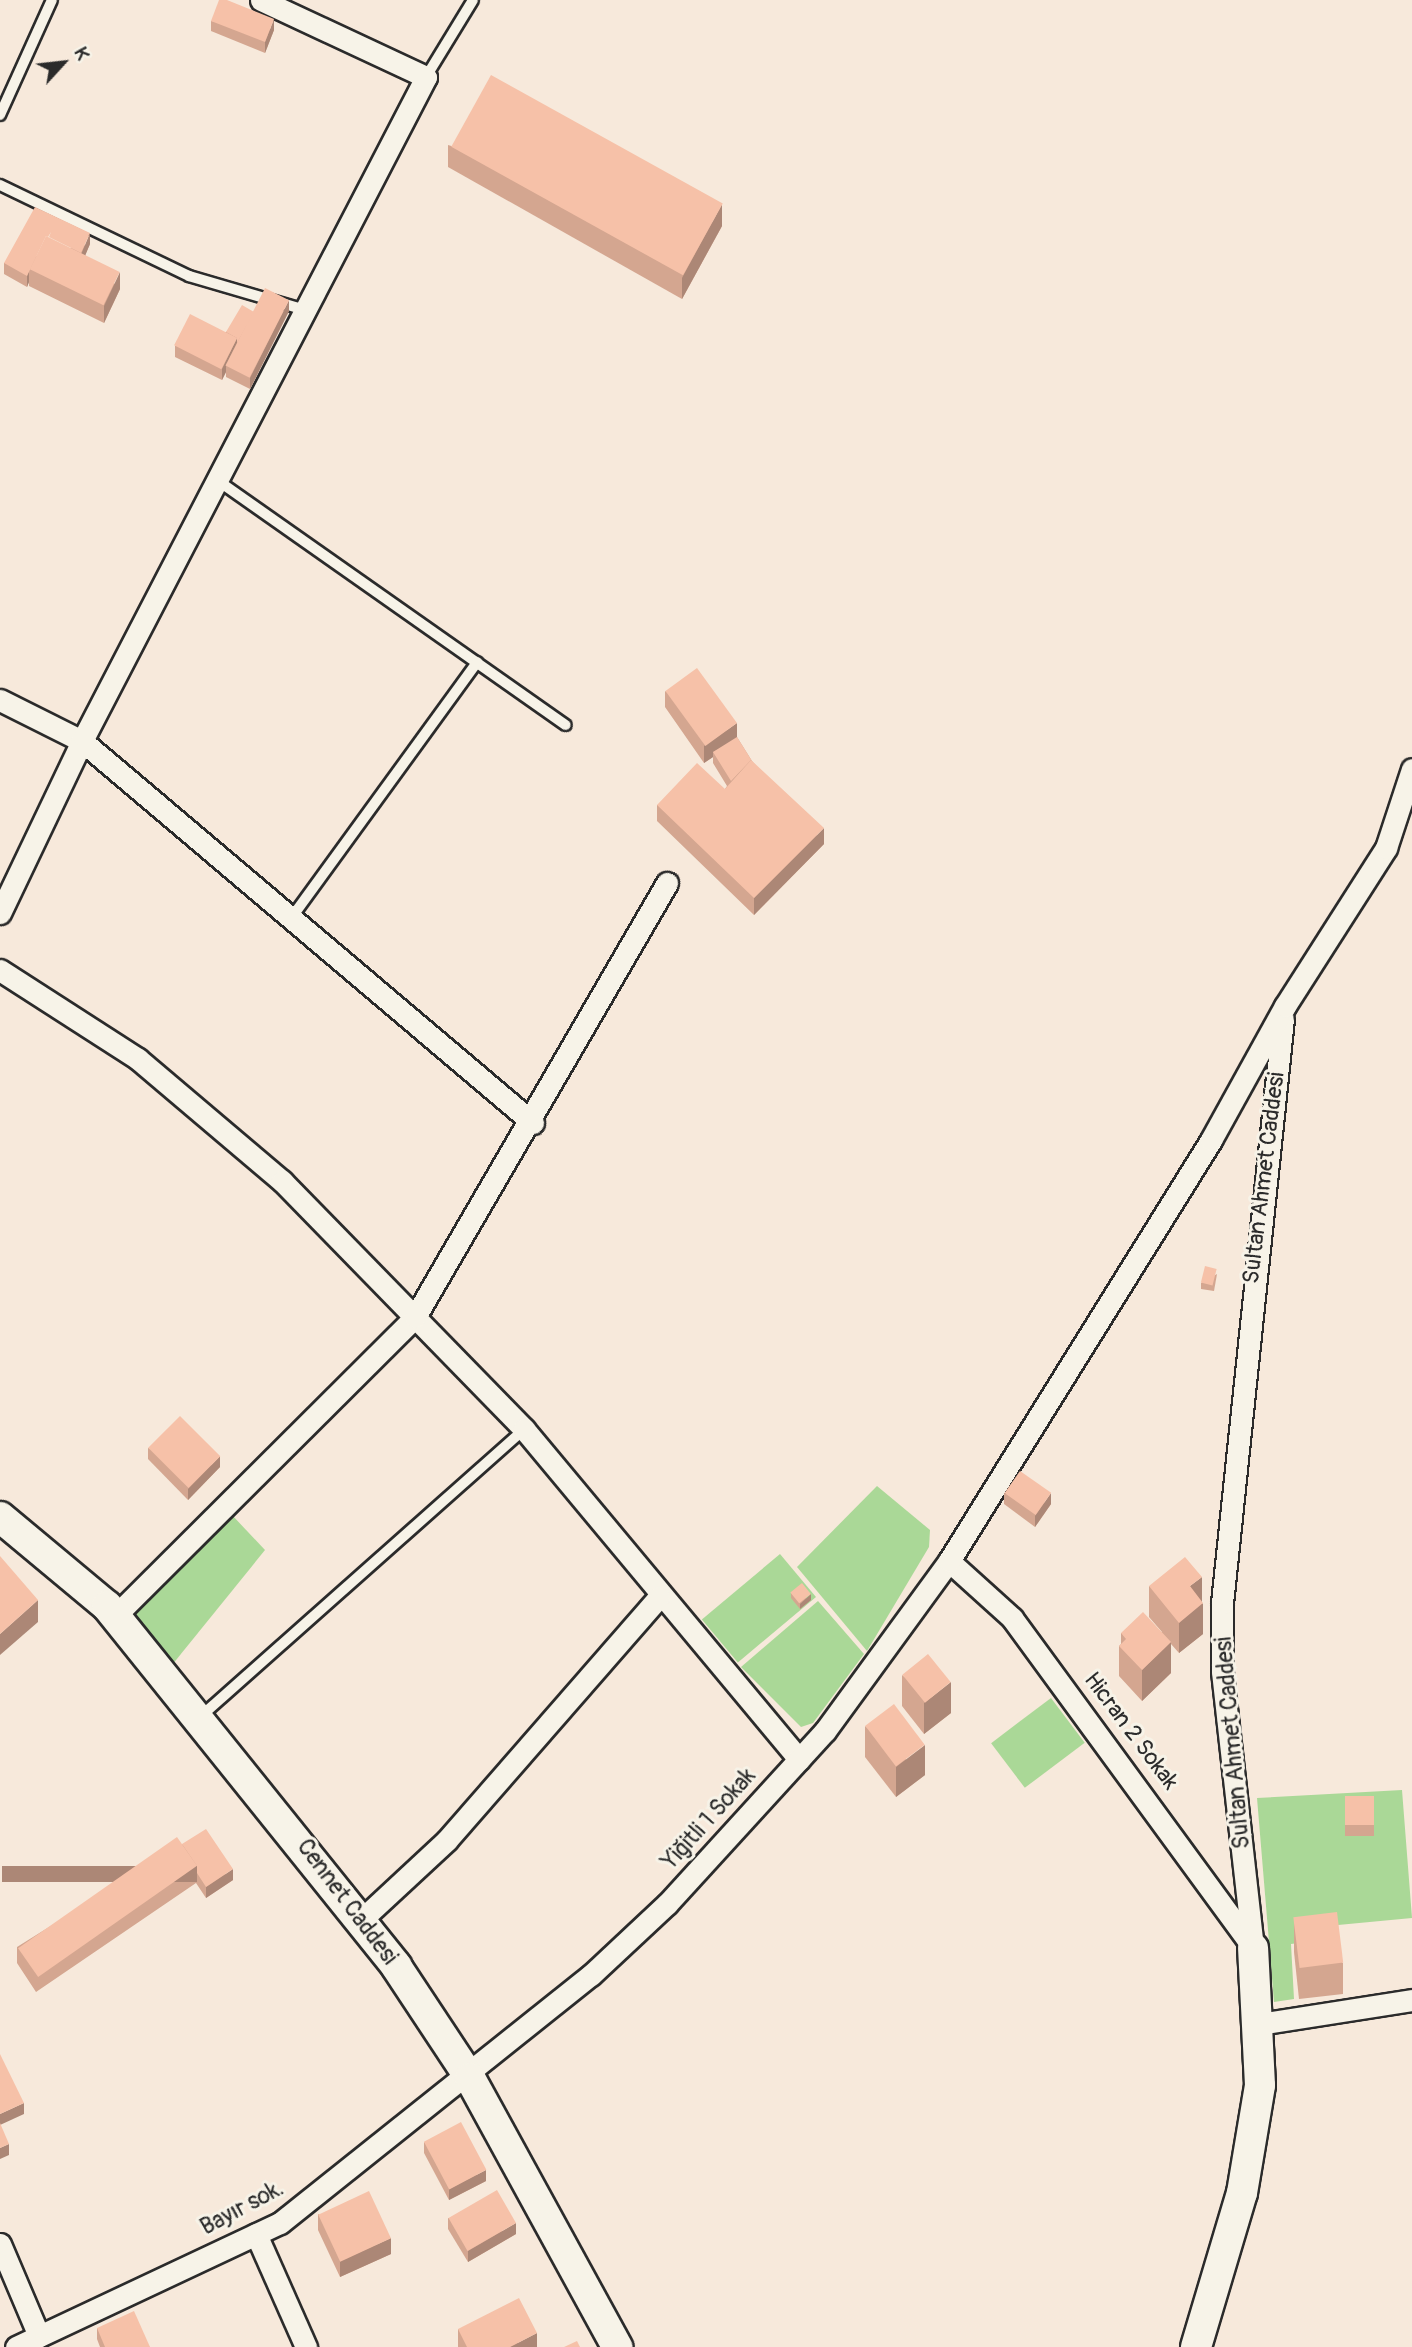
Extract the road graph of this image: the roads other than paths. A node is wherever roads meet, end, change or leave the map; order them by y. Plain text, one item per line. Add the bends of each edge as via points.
1 (52, 0) edge
2 (261, 0) edge
3 (473, 0) edge
4 (426, 77) junction
5 (0, 115) edge
6 (0, 185) edge
7 (305, 310) junction
8 (217, 480) junction
9 (477, 662) junction
10 (0, 700) edge
11 (565, 725) dead end
12 (83, 739) junction
13 (1412, 769) edge
14 (1406, 814) edge
15 (667, 883) dead end
16 (0, 913) edge
17 (292, 917) junction
18 (0, 970) edge
19 (1285, 1006) junction
20 (533, 1122) junction
21 (415, 1317) junction
22 (524, 1429) junction
23 (0, 1517) edge
24 (949, 1561) junction
25 (659, 1597) junction
26 (115, 1616) junction
27 (198, 1718) junction
28 (799, 1759) junction
29 (361, 1920) junction
30 (1253, 1948) junction
31 (1412, 2000) edge
32 (1259, 2024) junction
33 (470, 2078) junction
34 (256, 2234) junction
35 (0, 2244) edge
36 (39, 2336) junction
37 (16, 2347) edge
38 (306, 2347) edge
39 (617, 2347) edge
40 (1196, 2347) edge

1 - 5 lane
2 - 4 street
3 - 4 lane
4 - 7 street
6 - 7 lane via 188,276
7 - 8 street
8 - 9 lane
8 - 12 street
9 - 11 lane
9 - 17 lane
10 - 12 street
12 - 16 street
12 - 17 street
13 - 14 street, Yiğitli 1 Sokak
14 - 19 street, Yiğitli 1 Sokak
15 - 20 street
17 - 20 street
18 - 21 street via 189,1098
19 - 24 street, Yiğitli 1 Sokak via 1211,1140
19 - 30 street, Sultan Ahmet Caddesi via 1222,1603 1222,1671
20 - 21 street
21 - 22 street
21 - 26 street
22 - 25 street
22 - 27 lane
23 - 26 street, Cennet Caddesi via 80,1579
24 - 28 street, Yiğitli 1 Sokak via 865,1680
24 - 30 street, Hicran 2 Sokak via 1020,1628 1182,1843
25 - 28 street
25 - 29 street via 447,1840
26 - 27 street, Cennet Caddesi
27 - 29 street, Cennet Caddesi
28 - 33 street, Yiğitli 1 Sokak via 667,1904
29 - 33 street, Cennet Caddesi
30 - 32 street, Sultan Ahmet Caddesi
31 - 32 street
32 - 40 street, Sultan Ahmet Caddesi via 1260,2085 1242,2193
33 - 34 street, Bayır sok. via 280,2223
33 - 39 street, Cennet Caddesi
34 - 36 street, Bayır sok.
34 - 38 street
35 - 36 street
36 - 37 street, Bayır sok.

